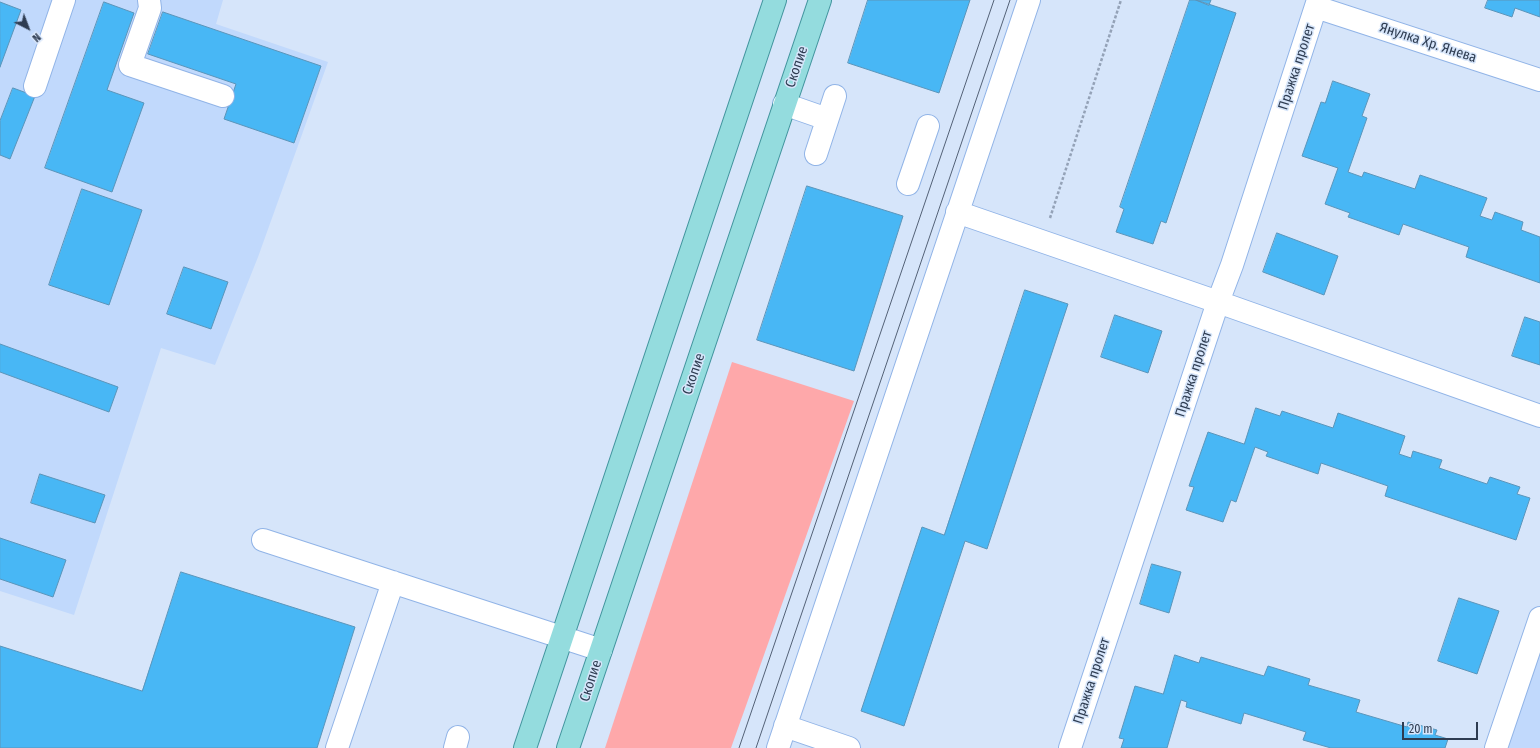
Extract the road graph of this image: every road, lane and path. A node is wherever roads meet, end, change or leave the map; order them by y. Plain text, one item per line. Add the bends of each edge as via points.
1 (64, 0) edge
2 (150, 0) edge
3 (820, 0) edge
4 (1029, 0) edge
5 (1121, 0) edge
6 (770, 1) edge
7 (1317, 3) edge
8 (1540, 80) edge
9 (35, 86) dead end
10 (223, 96) dead end
11 (836, 96) dead end
12 (784, 104) junction
13 (827, 119) junction
14 (928, 126) dead end
15 (816, 154) dead end
16 (908, 184) dead end
17 (957, 212) junction
18 (1043, 240) junction
19 (1218, 302) junction
20 (1540, 416) edge
21 (263, 540) dead end
22 (393, 582) junction
23 (1540, 618) edge
24 (562, 638) junction
25 (601, 650) junction
26 (785, 726) junction
27 (337, 748) edge
28 (525, 748) edge
29 (568, 748) edge
30 (778, 748) edge
31 (849, 748) edge
32 (1070, 748) edge
33 (1496, 748) edge

1 - 9 street
2 - 10 street via 150,8 130,65
3 - 12 main road, Скопие
4 - 17 street
5 - 18 path
6 - 24 main road
7 - 8 street, Янулка Хр. Янева
7 - 19 street, Пражка пролет
11 - 13 street
12 - 13 street
12 - 25 main road, Скопие
13 - 15 street
14 - 16 street
17 - 18 street
17 - 26 street
18 - 19 street
19 - 20 street
19 - 32 street, Пражка пролет
21 - 22 street
22 - 24 street
22 - 27 street
23 - 33 street
24 - 25 street
24 - 28 main road
25 - 29 main road, Скопие
26 - 30 street
26 - 31 street

